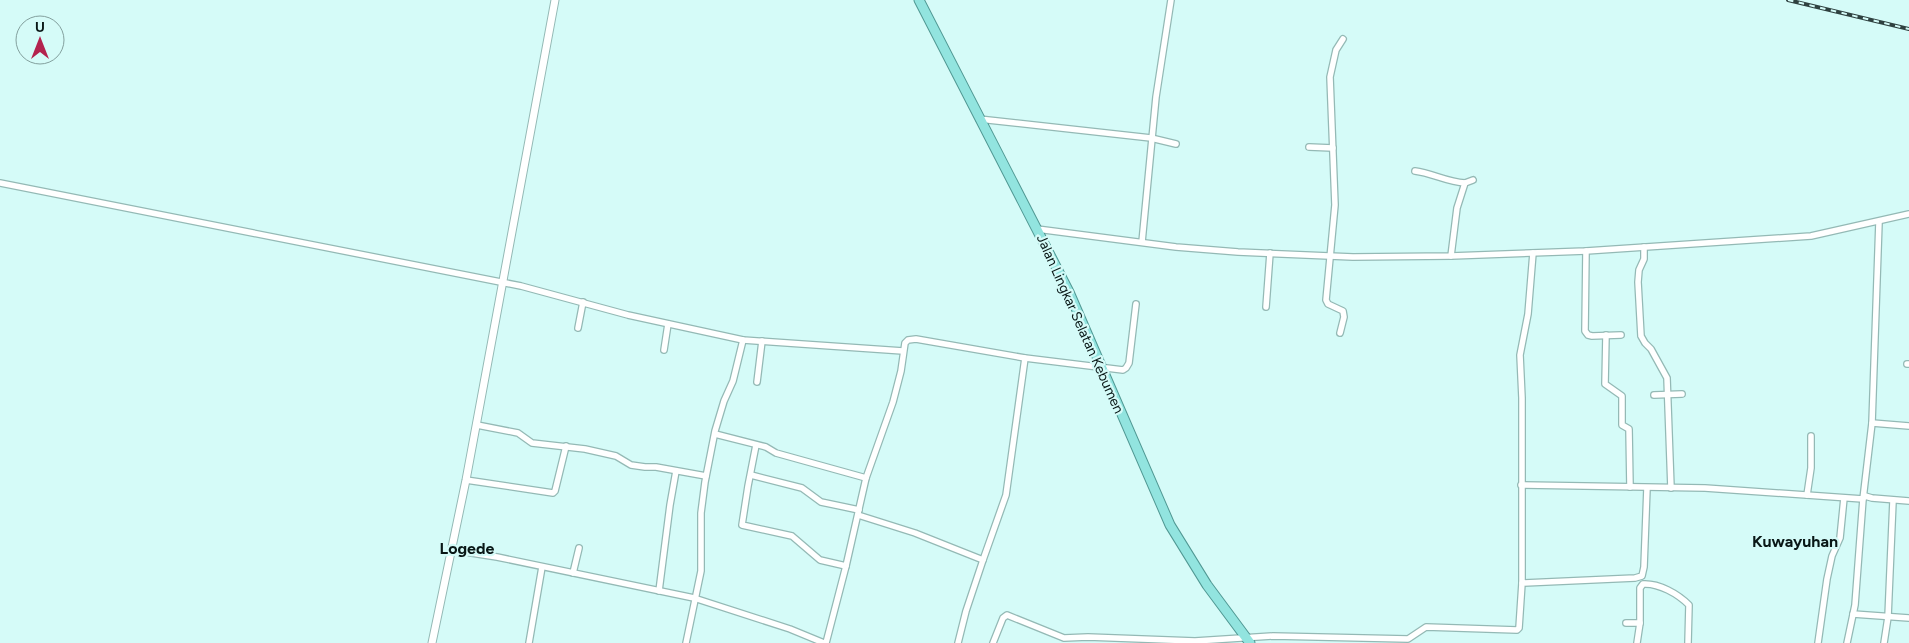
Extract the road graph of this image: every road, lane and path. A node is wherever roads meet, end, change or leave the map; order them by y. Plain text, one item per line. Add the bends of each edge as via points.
1 (555, 0) edge
2 (919, 0) edge
3 (1171, 0) edge
4 (1342, 38) dead end
5 (979, 119) junction
6 (1151, 138) junction
7 (1176, 144) dead end
8 (1309, 147) dead end
9 (1333, 148) junction
10 (1414, 171) dead end
11 (1472, 180) dead end
12 (0, 183) edge
13 (1465, 183) junction
14 (1909, 214) edge
15 (1879, 222) junction
16 (1037, 229) junction
17 (1142, 242) junction
18 (1644, 247) junction
19 (1586, 251) junction
20 (1270, 253) junction
21 (1533, 253) junction
22 (1330, 256) junction
23 (1451, 256) junction
24 (502, 283) junction
25 (583, 302) junction
26 (1136, 304) dead end
27 (1266, 307) dead end
28 (668, 324) junction
29 (578, 328) dead end
30 (1340, 333) dead end
31 (1606, 335) junction
32 (1621, 335) dead end
33 (743, 340) junction
34 (762, 341) junction
35 (664, 350) dead end
36 (904, 351) junction
37 (1025, 358) junction
38 (1102, 366) junction
39 (757, 382) dead end
40 (1682, 394) dead end
41 (1654, 395) dead end
42 (1668, 395) junction
43 (1872, 423) junction
44 (477, 425) junction
45 (1909, 426) edge
46 (715, 434) junction
47 (1811, 436) dead end
48 (756, 445) junction
49 (566, 446) junction
50 (676, 471) junction
51 (751, 475) junction
52 (706, 476) junction
53 (866, 478) junction
54 (466, 480) junction
55 (1521, 485) junction
56 (1630, 487) junction
57 (1647, 488) junction
58 (1672, 488) junction
59 (1807, 495) junction
60 (1864, 497) junction
61 (1844, 498) junction
62 (1893, 500) junction
63 (1909, 502) edge
64 (858, 513) junction
65 (579, 548) dead end
66 (452, 550) junction
67 (983, 560) junction
68 (846, 566) junction
69 (542, 567) junction
70 (573, 573) junction
71 (1635, 578) junction
72 (1522, 583) junction
73 (1641, 586) junction
74 (659, 591) junction
75 (694, 598) junction
76 (1853, 614) junction
77 (1888, 617) junction
78 (1909, 618) edge
79 (1626, 623) dead end
80 (1640, 624) junction
81 (1282, 636) junction
82 (1248, 640) edge
83 (1119, 641) edge
84 (1199, 642) edge
85 (432, 643) edge
86 (529, 643) edge
87 (686, 643) edge
88 (825, 643) edge
89 (958, 643) edge
90 (993, 643) edge
91 (1282, 643) edge
92 (1637, 643) edge
93 (1688, 643) edge
94 (1818, 643) edge
95 (1847, 643) edge
96 (1884, 643) edge

1 - 24 street
2 - 5 highway, Jalan Lingkar Selatan Kebumen
3 - 6 street
4 - 9 street via 1330,77
5 - 6 street
5 - 16 highway, Jalan Lingkar Selatan Kebumen
6 - 7 street
6 - 17 street
8 - 9 street
9 - 22 street via 1335,205
10 - 13 street
11 - 13 street
12 - 24 street
13 - 23 street
14 - 15 street
15 - 18 street via 1811,236
15 - 43 street
16 - 17 street
16 - 38 highway, Jalan Lingkar Selatan Kebumen
17 - 20 street
18 - 19 street
18 - 42 street via 1638,282 1641,336 1666,376
19 - 21 street
19 - 31 street via 1585,331 1588,335
20 - 22 street
20 - 27 street
21 - 23 street
21 - 55 street via 1528,314 1520,355
22 - 23 street
22 - 30 street via 1326,302 1343,311
24 - 25 street
24 - 44 street
25 - 28 street
25 - 29 street
26 - 38 street via 1128,366 1123,370
28 - 33 street
28 - 35 street
31 - 32 street
31 - 56 street via 1606,384 1622,396 1622,425 1629,429
33 - 34 street
33 - 46 street
34 - 36 street
34 - 39 street
36 - 37 street via 905,343 916,339
36 - 53 street via 895,394
37 - 38 street
37 - 67 street via 1006,495
38 - 82 highway, Jalan Lingkar Selatan Kebumen via 1170,525 1207,585
40 - 42 street
41 - 42 street
42 - 58 street
43 - 45 street
43 - 60 street
44 - 49 street via 518,433 532,443
44 - 54 street
46 - 48 street
46 - 52 street
47 - 59 street
48 - 51 street
48 - 53 street
49 - 50 street via 616,456 631,464
49 - 54 street via 554,493
50 - 52 street
50 - 74 street
51 - 64 street via 802,488 821,502
51 - 68 street via 742,525 792,536 820,560
52 - 75 street via 701,513 701,571
53 - 64 street
54 - 66 street
55 - 56 street
55 - 72 street
56 - 57 street
57 - 58 street
57 - 71 street via 1643,573
58 - 59 street
59 - 61 street
60 - 61 street
60 - 62 street
60 - 76 street
61 - 94 street via 1840,538 1827,579
62 - 63 street
62 - 77 street
64 - 67 street
64 - 68 street
65 - 70 street
66 - 69 street
66 - 85 street
67 - 89 street
68 - 88 street
69 - 70 street
69 - 86 street
70 - 74 street
71 - 72 street
71 - 73 street
72 - 81 street via 1518,629 1426,626 1408,639
73 - 80 street
73 - 93 street via 1662,587 1688,604
74 - 75 street
75 - 87 street
75 - 88 street
76 - 77 street
76 - 95 street
77 - 78 street
77 - 96 street
79 - 80 street
80 - 92 street
81 - 82 street
81 - 91 street
82 - 84 street
83 - 84 street
83 - 90 street via 1064,638 1007,615

